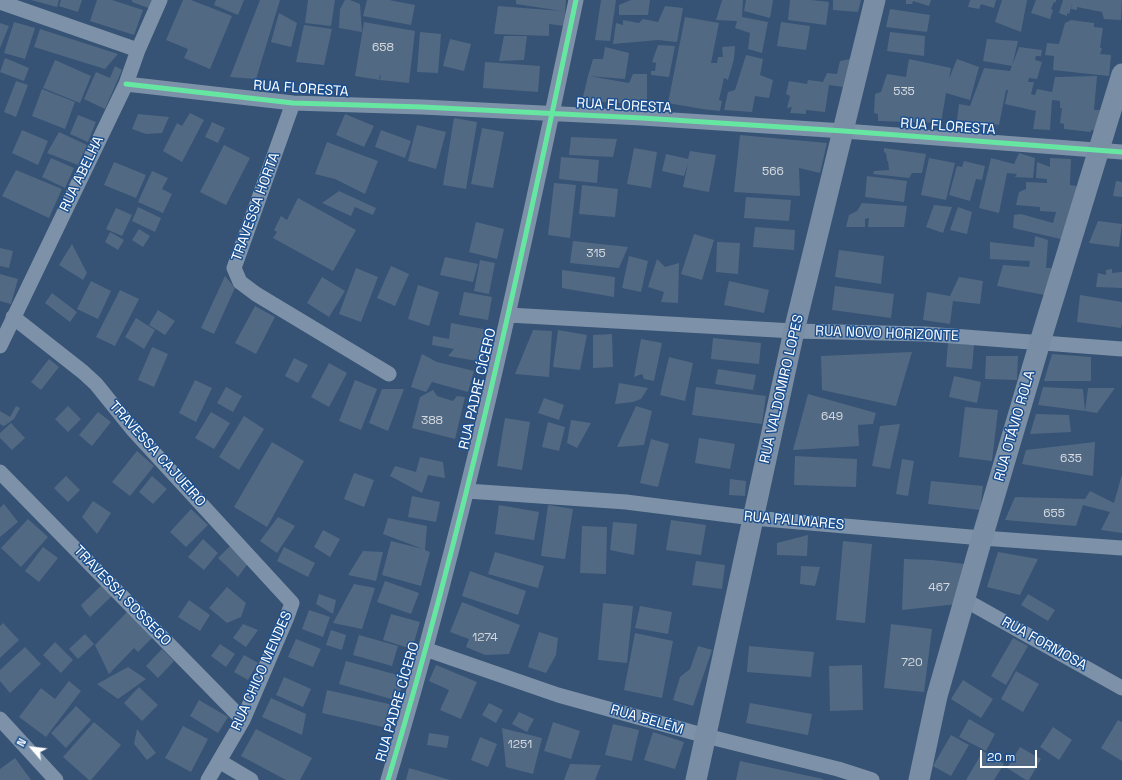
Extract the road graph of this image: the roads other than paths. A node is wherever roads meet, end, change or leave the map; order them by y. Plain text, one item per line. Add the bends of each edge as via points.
1 (160, 0) edge
2 (576, 0) edge
3 (875, 0) edge
4 (0, 2) edge
5 (138, 50) junction
6 (1122, 74) edge
7 (126, 84) junction
8 (293, 103) junction
9 (552, 114) junction
10 (844, 131) junction
11 (1099, 151) junction
12 (1122, 152) edge
13 (508, 315) junction
14 (13, 317) junction
15 (794, 331) junction
16 (1040, 342) junction
17 (0, 346) edge
18 (1122, 348) edge
19 (389, 374) dead end
20 (0, 472) edge
21 (467, 491) junction
22 (753, 518) junction
23 (982, 538) junction
24 (1122, 548) edge
25 (965, 600) junction
26 (292, 603) joint
27 (425, 649) junction
28 (1122, 688) edge
29 (0, 719) edge
30 (243, 720) junction
31 (706, 736) junction
32 (219, 761) junction
33 (56, 780) edge
34 (208, 780) edge
35 (252, 780) edge
36 (388, 780) edge
37 (696, 780) edge
38 (872, 780) edge
39 (919, 780) edge

1 - 5 street, RUA ABELHA
2 - 9 street, RUA PADRE CÍCERO
3 - 10 street, RUA VALDOMIRO LOPES
4 - 5 street
5 - 7 street, RUA ABELHA
6 - 11 street, RUA OTÁVIO ROLA
7 - 8 street, RUA FLORESTA
7 - 14 street, RUA ABELHA
8 - 9 street, RUA FLORESTA
8 - 19 street, TRAVESSA HORTA via 234,268 240,282 256,294
9 - 10 street, RUA FLORESTA
9 - 13 street, RUA PADRE CÍCERO
10 - 11 street, RUA FLORESTA
10 - 15 street, RUA VALDOMIRO LOPES
11 - 12 street, RUA FLORESTA
11 - 16 street, RUA OTÁVIO ROLA
13 - 15 street, RUA NOVO HORIZONTE
13 - 21 street, RUA PADRE CÍCERO
14 - 17 street, RUA ABELHA
14 - 26 street, TRAVESSA CAJUEIRO via 96,384 134,431
15 - 16 street, RUA NOVO HORIZONTE via 926,334
15 - 22 street, RUA VALDOMIRO LOPES
16 - 18 street, RUA NOVO HORIZONTE
16 - 23 street, RUA OTÁVIO ROLA
20 - 30 street, TRAVESSA SOSSEGO
21 - 22 street, RUA PALMARES via 626,502
21 - 27 street, RUA PADRE CÍCERO
22 - 23 street, RUA PALMARES
22 - 31 street, RUA VALDOMIRO LOPES
23 - 24 street, RUA PALMARES
23 - 25 street, RUA OTÁVIO ROLA
25 - 28 street, RUA FORMOSA
25 - 39 street, RUA OTÁVIO ROLA via 937,696
26 - 30 street, RUA CHICO MENDES
27 - 31 street, RUA BELÉM via 558,695
27 - 36 street, RUA PADRE CÍCERO
29 - 33 street
30 - 32 street, RUA CHICO MENDES
31 - 37 street, RUA VALDOMIRO LOPES
31 - 38 street, RUA BELÉM
32 - 34 street, RUA CHICO MENDES
32 - 35 street

